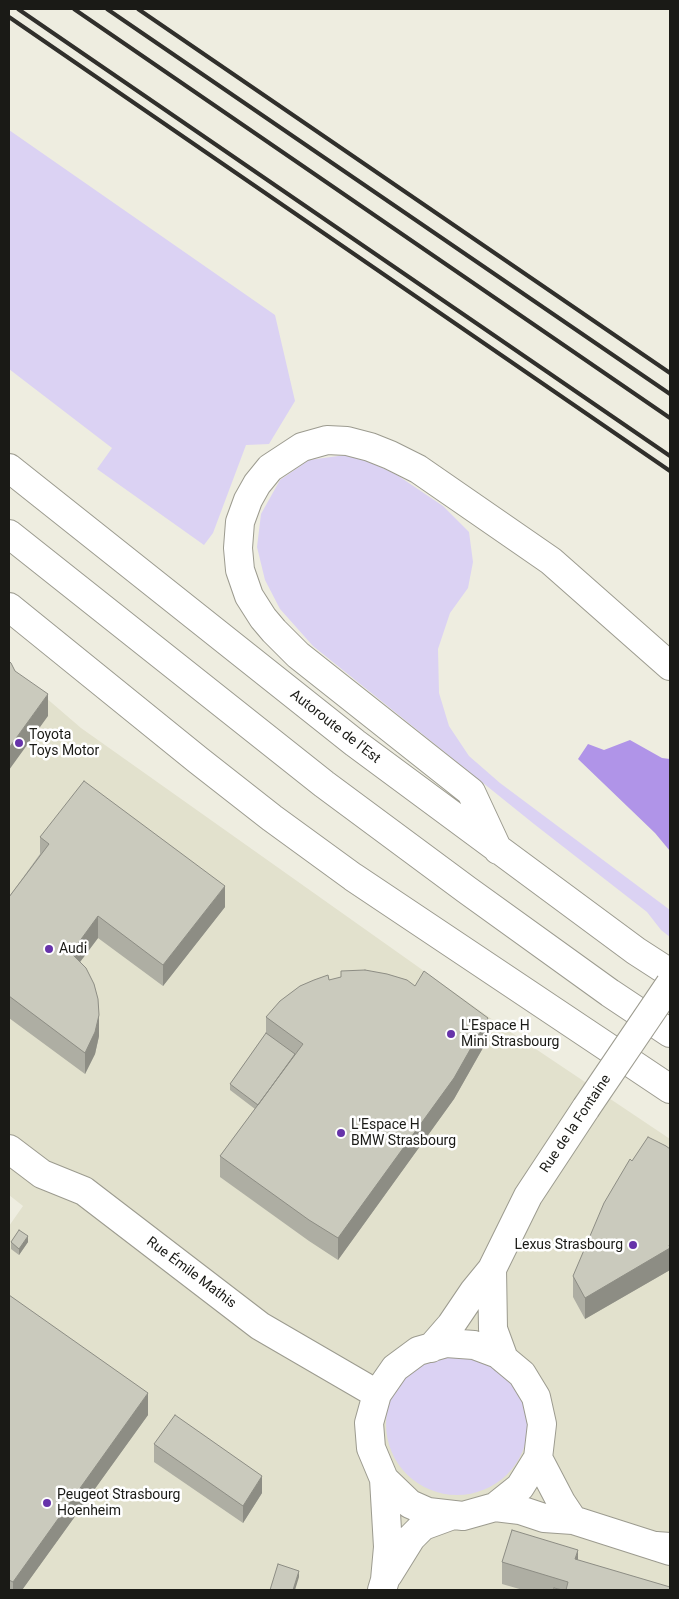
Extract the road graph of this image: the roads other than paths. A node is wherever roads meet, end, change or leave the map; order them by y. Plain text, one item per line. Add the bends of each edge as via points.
1 (9, 468) edge
2 (9, 534) edge
3 (9, 607) edge
4 (670, 666) edge
5 (498, 850) junction
6 (670, 973) edge
7 (670, 984) edge
8 (670, 1033) edge
9 (670, 1089) edge
10 (9, 1149) edge
11 (492, 1269) junction
12 (431, 1348) junction
13 (504, 1359) junction
14 (377, 1394) junction
15 (538, 1458) junction
16 (384, 1479) junction
17 (495, 1507) junction
18 (453, 1515) junction
19 (573, 1520) junction
20 (665, 1548) edge
21 (383, 1585) edge

1 - 5 main road, Autoroute de l’Est via 355,743
2 - 8 main road via 324,784 594,982
3 - 9 main road via 272,818 353,877
4 - 5 main road via 551,561 418,469 390,455 347,441 327,440 302,447 270,468 248,500 240,522 240,570 249,596 263,618 298,655 471,792
5 - 6 main road, Autoroute de l’Est
7 - 11 main road, Rue de la Fontaine, bridge via 528,1196
10 - 14 main road, Rue Émile Mathis via 42,1174 84,1191 260,1326
11 - 12 main road, Rue de la Fontaine
11 - 13 main road, Rue de la Fontaine via 493,1328
12 - 13 main road, Rue de la Fontaine via 446,1343 474,1345
12 - 14 main road, Rue de la Fontaine via 418,1351 395,1368
13 - 15 main road, Rue de la Fontaine via 522,1374 536,1397 542,1424
14 - 16 main road, Rue de la Fontaine via 369,1423 371,1448
15 - 17 main road, Rue de la Fontaine via 520,1487
15 - 19 main road
16 - 18 main road, Rue de la Fontaine via 410,1504 428,1512
16 - 21 main road, Rue de la Fontaine via 388,1548
17 - 18 main road, Rue de la Fontaine via 463,1516
17 - 19 main road via 520,1510 544,1518
18 - 21 main road, Rue de la Fontaine via 423,1526 411,1538
19 - 20 main road

